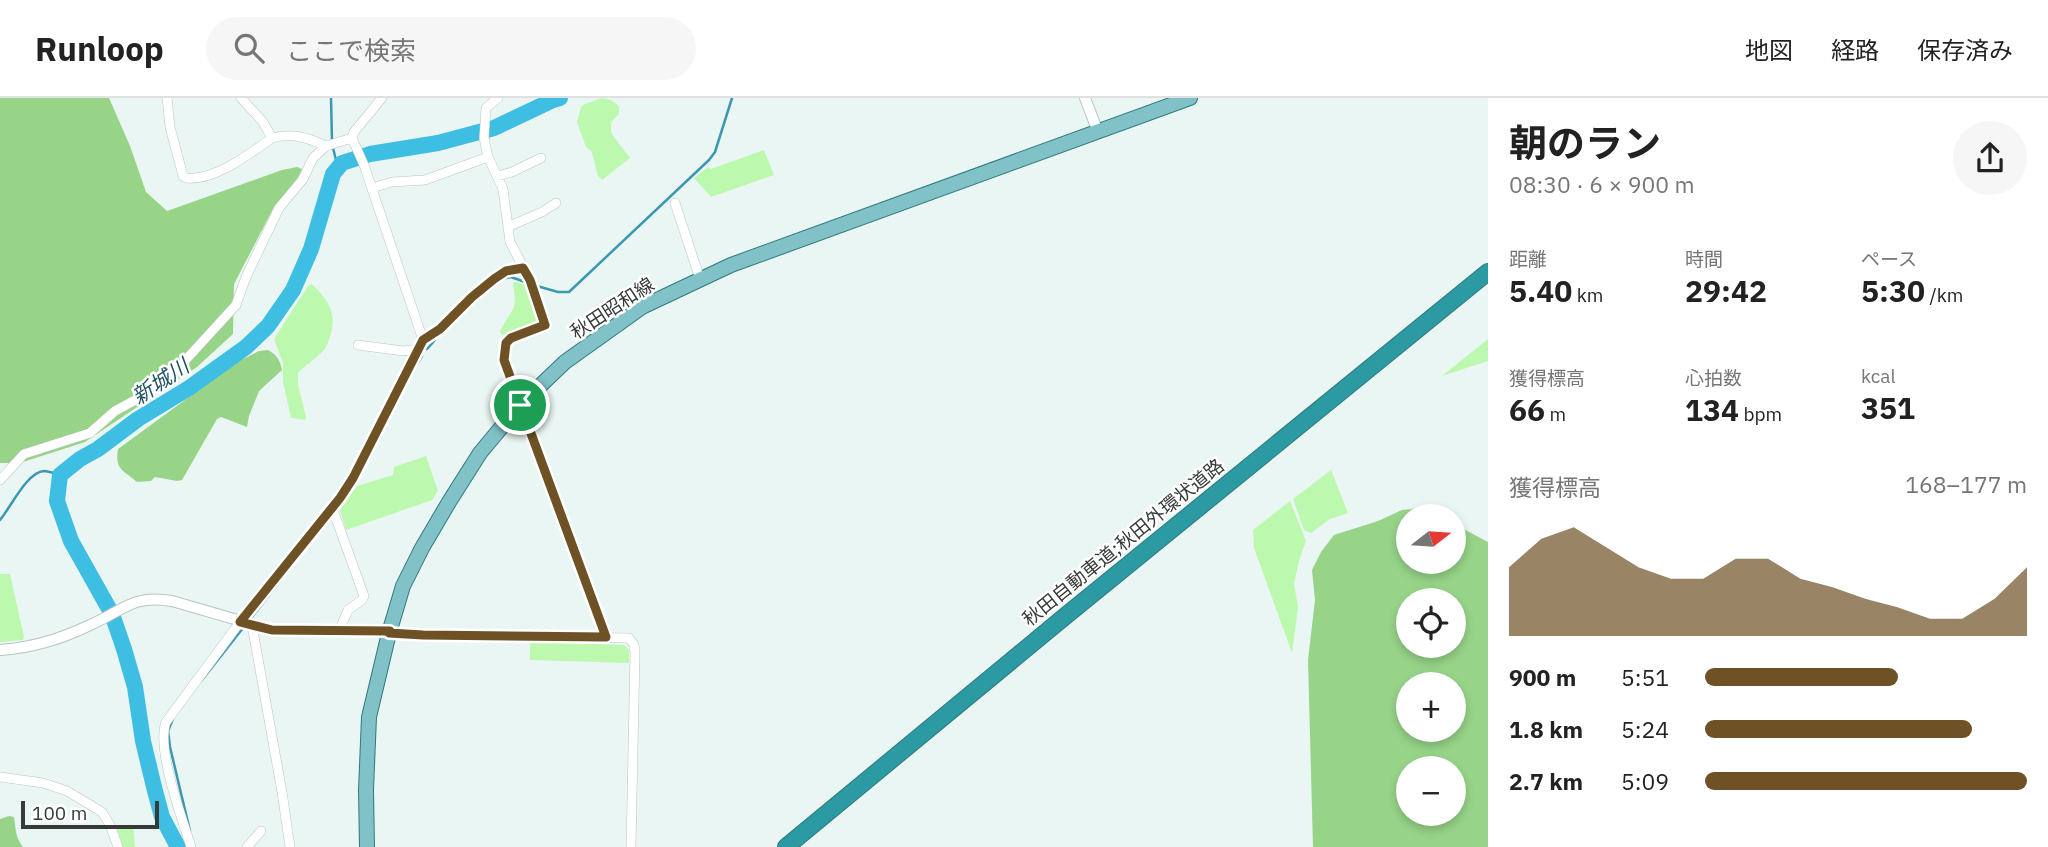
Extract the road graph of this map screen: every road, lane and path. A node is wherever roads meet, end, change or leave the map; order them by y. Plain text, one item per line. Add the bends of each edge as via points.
1 (167, 98) edge
2 (241, 98) edge
3 (382, 98) edge
4 (498, 98) edge
5 (1085, 98) edge
6 (1190, 98) edge
7 (1098, 132) junction
8 (272, 138) junction
9 (354, 141) junction
10 (326, 146) junction
11 (488, 157) junction
12 (541, 158) dead end
13 (498, 176) junction
14 (372, 188) junction
15 (556, 203) dead end
16 (675, 203) dead end
17 (508, 228) junction
18 (523, 268) junction
19 (1488, 272) edge
20 (700, 279) junction
21 (421, 344) junction
22 (358, 345) dead end
23 (520, 405) junction
24 (0, 480) edge
25 (332, 507) junction
26 (246, 624) junction
27 (339, 631) junction
28 (389, 632) junction
29 (606, 637) junction
30 (0, 650) edge
31 (0, 777) edge
32 (261, 831) dead end
33 (118, 847) edge
34 (191, 847) edge
35 (247, 847) edge
36 (290, 847) edge
37 (367, 847) edge
38 (631, 847) edge
39 (786, 847) edge

1 - 8 street via 170,127 186,178 223,169
2 - 8 street
3 - 9 street via 354,132
4 - 11 street via 486,108 484,118
5 - 7 street
6 - 7 main road, 秋田昭和線
7 - 20 main road, 秋田昭和線
8 - 10 street via 287,134
9 - 10 street
9 - 14 street
10 - 24 street via 279,208 236,305 170,377 115,411 90,433 24,453
11 - 13 street
11 - 14 street via 425,180
12 - 13 street
13 - 17 street
14 - 21 street
15 - 17 street
16 - 20 street
17 - 18 street
18 - 21 street via 494,279
18 - 23 street via 545,325 506,343 504,360
19 - 39 highway, 秋田自動車道;秋田外環状道路
20 - 23 main road, 秋田昭和線 via 616,325 565,362
21 - 22 street via 403,351
21 - 25 street via 353,478
23 - 28 main road, 秋田昭和線 via 480,453 422,548 403,586
23 - 29 street
25 - 26 street
25 - 27 street via 364,596 348,610
26 - 27 street via 272,630
26 - 30 street via 159,599 131,602 94,624 36,646
26 - 34 street via 162,730
26 - 36 street
27 - 28 street
28 - 29 street
28 - 37 main road, 秋田昭和線 via 369,717
29 - 38 street via 629,638 634,645
31 - 33 street via 67,791 102,812
32 - 35 street

